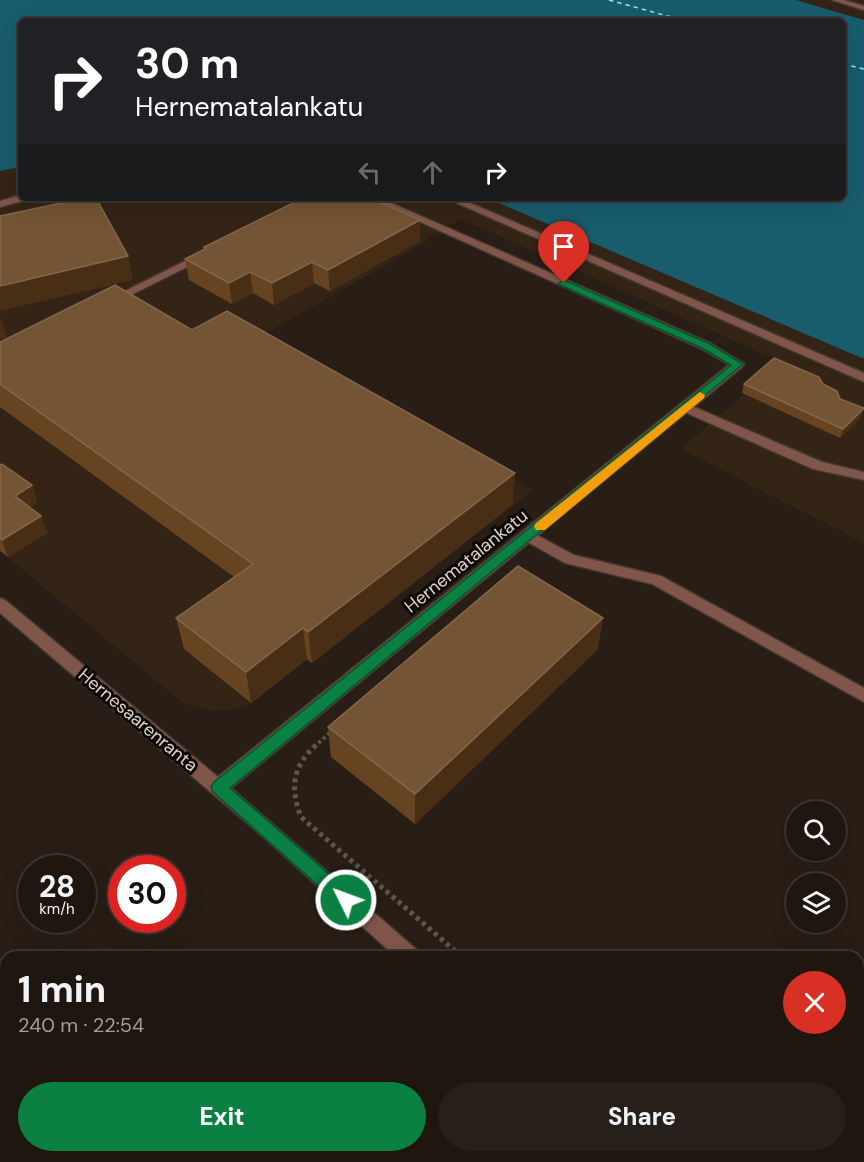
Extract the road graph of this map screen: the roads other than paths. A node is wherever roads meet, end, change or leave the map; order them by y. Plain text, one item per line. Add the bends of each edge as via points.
1 (836, 0) edge
2 (855, 1) edge
3 (864, 1) edge
4 (864, 8) edge
5 (18, 199) edge
6 (379, 201) edge
7 (457, 201) edge
8 (0, 204) edge
9 (211, 251) edge
10 (102, 305) edge
11 (862, 380) edge
12 (685, 407) junction
13 (864, 476) edge
14 (529, 536) junction
15 (0, 604) edge
16 (864, 696) edge
17 (219, 788) junction
18 (403, 951) edge

1 - 2 street
2 - 3 street
2 - 4 street
5 - 8 street
6 - 12 street, Hernematalankatu via 696,341 738,364
7 - 11 street
9 - 10 street
12 - 13 street via 818,466
12 - 14 street, Hernematalankatu
14 - 16 street via 570,559 656,580
14 - 17 street, Hernematalankatu
15 - 17 street, Hernesaarenranta
17 - 18 street, Hernesaarenranta

